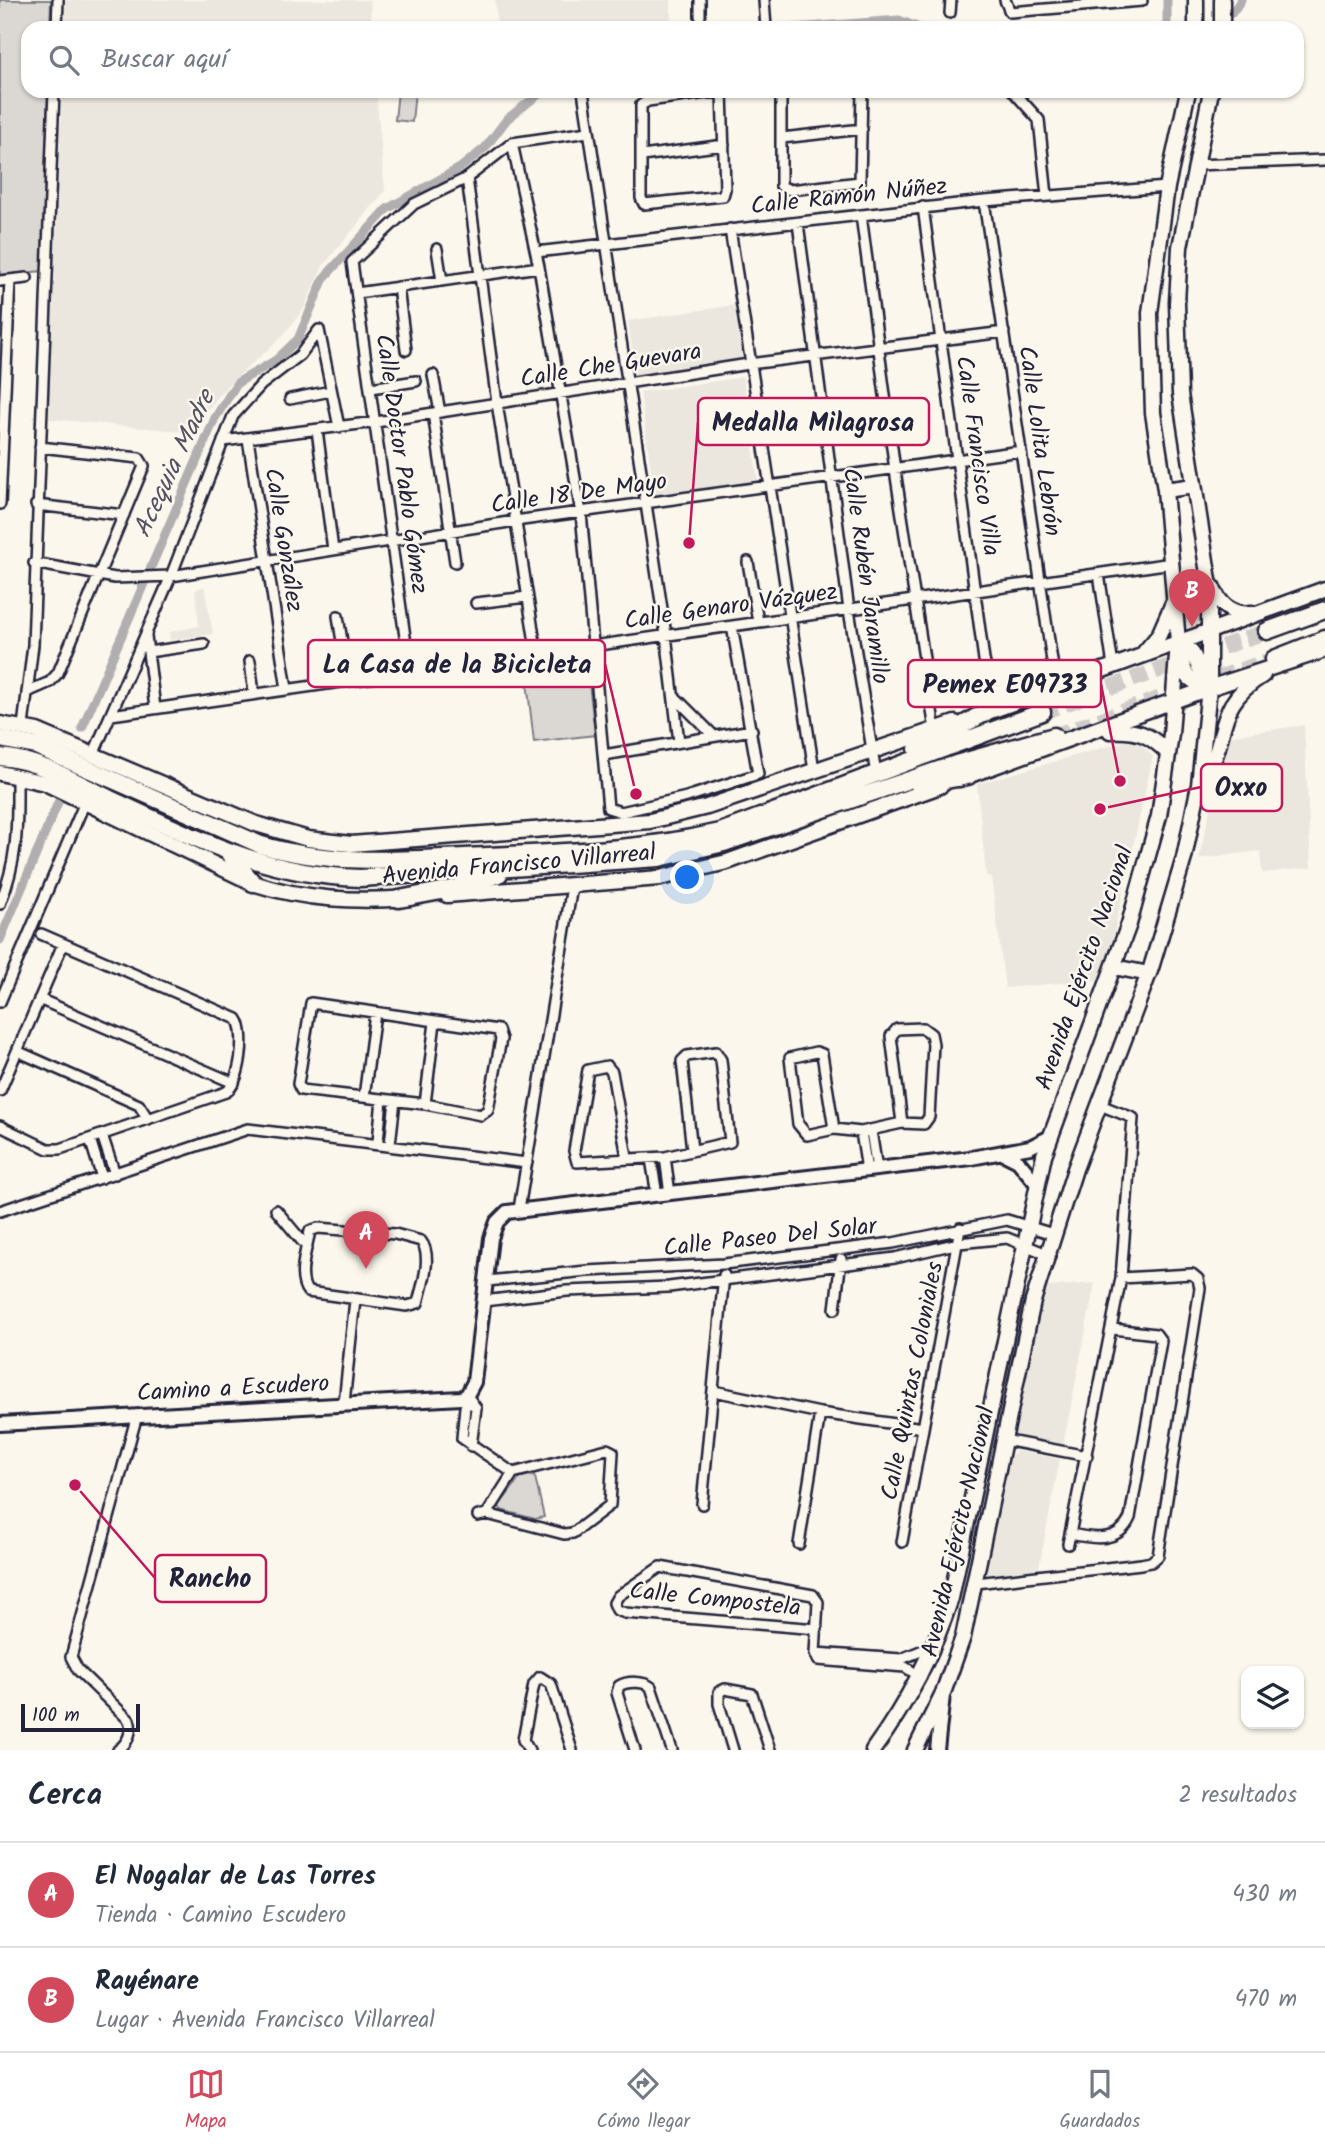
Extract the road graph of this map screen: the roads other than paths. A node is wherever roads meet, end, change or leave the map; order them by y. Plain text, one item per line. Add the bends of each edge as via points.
1 (58, 0) edge
2 (700, 0) edge
3 (764, 0) edge
4 (951, 0) edge
5 (1005, 0) edge
6 (1196, 0) edge
7 (1222, 0) edge
8 (1142, 1) edge
9 (1070, 4) edge
10 (950, 13) dead end
11 (701, 16) dead end
12 (57, 21) edge
13 (766, 21) edge
14 (1196, 21) edge
15 (1222, 21) edge
16 (54, 98) edge
17 (584, 98) edge
18 (676, 98) edge
19 (722, 98) edge
20 (781, 98) edge
21 (862, 98) edge
22 (1019, 98) edge
23 (1186, 98) edge
24 (1209, 98) edge
25 (862, 129) junction
26 (588, 132) junction
27 (782, 138) junction
28 (512, 143) junction
29 (724, 145) junction
30 (642, 156) junction
31 (1325, 160) edge
32 (1195, 165) junction
33 (467, 178) junction
34 (1167, 187) junction
35 (1047, 196) junction
36 (985, 201) junction
37 (923, 207) junction
38 (861, 215) junction
39 (798, 223) junction
40 (730, 229) junction
41 (604, 242) junction
42 (437, 249) dead end
43 (536, 252) junction
44 (540, 267) junction
45 (481, 275) junction
46 (27, 278) dead end
47 (5, 280) edge
48 (442, 281) junction
49 (398, 287) junction
50 (357, 293) junction
51 (1004, 332) junction
52 (942, 342) junction
53 (4, 346) edge
54 (878, 349) junction
55 (406, 350) dead end
56 (817, 356) junction
57 (749, 364) junction
58 (433, 375) dead end
59 (416, 381) dead end
60 (626, 382) junction
61 (371, 388) junction
62 (331, 391) junction
63 (563, 392) junction
64 (290, 399) dead end
65 (497, 403) junction
66 (436, 412) junction
67 (376, 422) junction
68 (339, 427) junction
69 (317, 430) junction
70 (248, 439) junction
71 (1, 440) edge
72 (223, 441) junction
73 (40, 447) junction
74 (1021, 451) junction
75 (958, 461) junction
76 (895, 470) junction
77 (831, 479) junction
78 (1194, 486) junction
79 (768, 488) junction
80 (1165, 490) junction
81 (646, 503) junction
82 (0, 504) edge
83 (36, 505) junction
84 (582, 513) junction
85 (124, 515) junction
86 (515, 521) junction
87 (452, 532) junction
88 (393, 541) junction
89 (333, 550) junction
90 (267, 559) junction
91 (455, 562) dead end
92 (748, 562) dead end
93 (34, 563) junction
94 (1172, 563) junction
95 (100, 575) junction
96 (1099, 575) junction
97 (171, 576) junction
98 (1209, 580) junction
99 (1040, 583) junction
100 (1325, 589) edge
101 (977, 592) junction
102 (527, 597) junction
103 (1175, 598) junction
104 (915, 600) junction
105 (476, 603) dead end
106 (849, 610) junction
107 (1325, 610) edge
108 (1264, 611) junction
109 (338, 617) dead end
110 (790, 618) junction
111 (758, 622) junction
112 (732, 626) junction
113 (1211, 630) junction
114 (1267, 631) tunnel mouth
115 (145, 634) junction
116 (666, 635) junction
117 (1325, 639) edge
118 (1178, 642) junction
119 (204, 644) dead end
120 (593, 646) junction
121 (1325, 650) edge
122 (148, 652) junction
123 (537, 655) junction
124 (1142, 655) junction
125 (250, 661) dead end
126 (1278, 661) junction
127 (1113, 666) junction
128 (410, 672) junction
129 (348, 680) junction
130 (1056, 688) junction
131 (1209, 688) junction
132 (288, 689) junction
133 (27, 692) junction
134 (254, 694) junction
135 (674, 696) junction
136 (1174, 702) junction
137 (155, 708) junction
138 (990, 711) junction
139 (1042, 712) tunnel mouth
140 (111, 715) junction
141 (0, 724) edge
142 (23, 726) junction
143 (752, 730) junction
144 (935, 730) junction
145 (1091, 733) junction
146 (713, 736) junction
147 (1054, 736) tunnel mouth
148 (0, 739) edge
149 (679, 742) junction
150 (957, 744) junction
151 (872, 750) junction
152 (1168, 753) junction
153 (93, 755) junction
154 (604, 755) junction
155 (0, 757) edge
156 (875, 768) junction
157 (814, 770) junction
158 (962, 770) junction
159 (0, 773) edge
160 (17, 775) junction
161 (1199, 785) junction
162 (813, 797) junction
163 (85, 802) junction
164 (228, 853) junction
165 (512, 868) junction
166 (253, 883) junction
167 (572, 886) junction
168 (400, 899) junction
169 (0, 904) edge
170 (41, 934) dead end
171 (63, 944) junction
172 (1114, 967) junction
173 (1149, 974) junction
174 (39, 999) junction
175 (0, 1002) edge
176 (375, 1013) junction
177 (435, 1022) junction
178 (17, 1051) junction
179 (234, 1083) junction
180 (0, 1091) edge
181 (364, 1097) junction
182 (382, 1099) junction
183 (395, 1101) junction
184 (425, 1104) junction
185 (1100, 1105) junction
186 (148, 1119) junction
187 (902, 1123) junction
188 (0, 1126) edge
189 (834, 1129) junction
190 (866, 1132) junction
191 (102, 1135) junction
192 (1050, 1137) junction
193 (90, 1139) junction
194 (377, 1142) junction
195 (390, 1144) junction
196 (692, 1150) junction
197 (1002, 1153) junction
198 (627, 1157) junction
199 (665, 1157) junction
200 (652, 1158) junction
201 (527, 1163) junction
202 (872, 1169) junction
203 (115, 1174) junction
204 (102, 1178) junction
205 (1037, 1184) junction
206 (664, 1194) junction
207 (519, 1209) junction
208 (276, 1210) dead end
209 (0, 1211) edge
210 (1027, 1224) junction
211 (960, 1228) junction
212 (1053, 1234) junction
213 (959, 1243) junction
214 (1023, 1243) junction
215 (307, 1247) junction
216 (840, 1249) junction
217 (1047, 1254) junction
218 (841, 1263) junction
219 (724, 1264) junction
220 (566, 1272) junction
221 (1121, 1278) junction
222 (724, 1279) junction
223 (486, 1281) junction
224 (567, 1291) junction
225 (355, 1300) junction
226 (484, 1301) junction
227 (835, 1309) dead end
228 (1112, 1329) junction
229 (714, 1391) junction
230 (469, 1399) junction
231 (344, 1403) junction
232 (820, 1413) junction
233 (137, 1415) junction
234 (0, 1424) edge
235 (923, 1428) junction
236 (1004, 1440) junction
237 (1087, 1456) junction
238 (513, 1473) junction
239 (702, 1504) dead end
240 (902, 1542) dead end
241 (799, 1544) dead end
242 (976, 1583) junction
243 (817, 1629) junction
244 (935, 1645) junction
245 (865, 1661) junction
246 (920, 1676) junction
247 (943, 1693) junction
248 (527, 1748) edge
249 (118, 1750) edge
250 (572, 1750) edge
251 (635, 1750) edge
252 (671, 1750) edge
253 (733, 1750) edge
254 (770, 1750) edge
255 (873, 1750) edge
256 (915, 1750) edge
257 (937, 1750) edge

1 - 12 street
2 - 11 street
3 - 13 street
4 - 10 street
5 - 9 street via 1010,12
6 - 14 main road
7 - 15 main road
8 - 9 street
16 - 73 street
17 - 26 street
18 - 30 street via 643,103 640,108
19 - 29 street
20 - 27 street
21 - 25 street
22 - 35 street via 1039,120
23 - 34 main road, Avenida Ejército Nacional
24 - 32 main road, Avenida Ejército Nacional
25 - 27 street
25 - 27 street via 863,176 857,184 782,188
26 - 28 street
26 - 41 street
28 - 33 street
28 - 43 street
29 - 30 street
29 - 30 street via 725,189 719,198 644,204
31 - 32 street
32 - 78 main road, Avenida Ejército Nacional via 1180,247 1177,303 1180,394
33 - 45 street
33 - 50 street, Calle Doctor Pablo Gómez via 414,204 352,262
34 - 35 street, Calle Ramón Núñez
34 - 80 main road, Avenida Ejército Nacional via 1150,313 1153,413
35 - 36 street, Calle Ramón Núñez
36 - 37 street, Calle Ramón Núñez
36 - 51 street, Calle Lolita Lebrón
37 - 38 street, Calle Ramón Núñez
37 - 52 street, Calle Francisco Villa
38 - 39 street, Calle Ramón Núñez
38 - 54 street
39 - 40 street, Calle Ramón Núñez
39 - 56 street, Calle Rubén Jaramillo
40 - 41 street, Calle Ramón Núñez
40 - 57 street
41 - 43 street, Calle Ramón Núñez
41 - 60 street
42 - 48 street
43 - 44 street
44 - 45 street
44 - 63 street
45 - 48 street
45 - 65 street
46 - 47 street
47 - 53 street
48 - 49 street
49 - 50 street
49 - 55 street
50 - 61 street, Calle Doctor Pablo Gómez
51 - 52 street, Calle Che Guevara
51 - 74 street, Calle Lolita Lebrón
52 - 54 street, Calle Che Guevara
52 - 75 street, Calle Francisco Villa
53 - 71 street
54 - 56 street, Calle Che Guevara
54 - 76 street
56 - 57 street, Calle Che Guevara
56 - 77 street, Calle Rubén Jaramillo
57 - 60 street, Calle Che Guevara
57 - 79 street
58 - 66 street
59 - 61 street
60 - 63 street, Calle Che Guevara
60 - 81 street
61 - 67 street, Calle Doctor Pablo Gómez
62 - 64 street
62 - 68 street
62 - 72 street via 319,330 300,355 233,416
63 - 65 street, Calle Che Guevara
63 - 84 street
65 - 66 street, Calle Che Guevara
65 - 86 street
66 - 67 street, Calle Che Guevara
66 - 87 street
67 - 68 street, Calle Che Guevara
67 - 88 street, Calle Doctor Pablo Gómez
68 - 69 street, Calle Che Guevara
69 - 70 street, Calle Che Guevara
69 - 89 street
70 - 72 street, Calle Che Guevara
70 - 90 street, Calle González
71 - 82 street
72 - 97 street
73 - 83 street
73 - 85 street via 139,458 143,471
74 - 75 street, Calle 18 De Mayo
74 - 99 street, Calle Lolita Lebrón
75 - 76 street, Calle 18 De Mayo
75 - 101 street, Calle Francisco Villa
76 - 77 street, Calle 18 De Mayo
76 - 104 street
77 - 79 street, Calle 18 De Mayo
77 - 106 street, Calle Rubén Jaramillo
78 - 80 main road
78 - 98 main road, Avenida Ejército Nacional
79 - 81 street, Calle 18 De Mayo
79 - 110 street
80 - 94 main road, Avenida Ejército Nacional
81 - 84 street, Calle 18 De Mayo
81 - 116 street
83 - 85 street
83 - 93 street
84 - 86 street, Calle 18 De Mayo
84 - 120 street
85 - 95 street
86 - 87 street, Calle 18 De Mayo
86 - 102 street
87 - 88 street, Calle 18 De Mayo
87 - 91 street
88 - 89 street, Calle 18 De Mayo
88 - 128 street, Calle Doctor Pablo Gómez
89 - 90 street, Calle 18 De Mayo
90 - 97 street, Calle 18 De Mayo
90 - 132 street, Calle González
92 - 111 street
93 - 95 street, Calle 18 De Mayo
93 - 133 street
94 - 96 street, Calle Genaro Vázquez
94 - 103 main road, Avenida Ejército Nacional
95 - 97 street, Calle 18 De Mayo
95 - 133 street via 58,673
96 - 99 street, Calle Genaro Vázquez
96 - 127 street
97 - 115 street
98 - 108 main road via 1227,608 1242,614
98 - 113 main road, Avenida Ejército Nacional
99 - 101 street, Calle Genaro Vázquez
99 - 130 street, Calle Lolita Lebrón
100 - 108 main road, Avenida Francisco Villarreal
101 - 104 street, Calle Genaro Vázquez
101 - 138 street, Calle Francisco Villa
102 - 105 street
102 - 123 street
103 - 118 main road, Avenida Ejército Nacional
103 - 124 main road via 1159,635
104 - 106 street, Calle Genaro Vázquez
104 - 144 street
106 - 110 street, Calle Genaro Vázquez
106 - 151 street, Calle Rubén Jaramillo
107 - 114 highway
108 - 113 main road, Avenida Francisco Villarreal
109 - 129 street
110 - 111 street, Calle Genaro Vázquez
110 - 157 street
111 - 112 street, Calle Genaro Vázquez
112 - 116 street, Calle Genaro Vázquez
112 - 143 street
113 - 118 main road, Avenida Francisco Villarreal
113 - 131 main road, Avenida Ejército Nacional
115 - 122 street
115 - 140 street
116 - 120 street, Calle Genaro Vázquez
116 - 135 street
117 - 126 highway, Avenida Francisco Villarreal
118 - 124 main road, Avenida Francisco Villarreal
118 - 131 main road via 1191,651
118 - 136 main road, Avenida Ejército Nacional
119 - 122 street
120 - 123 street, Calle Genaro Vázquez
120 - 154 street
121 - 126 main road, Avenida Francisco Villarreal
122 - 137 street
123 - 128 street, Calle Genaro Vázquez
124 - 127 main road, Avenida Francisco Villarreal
125 - 134 street
126 - 131 main road, Avenida Francisco Villarreal
126 - 161 main road via 1228,709 1213,762
127 - 130 main road, Avenida Francisco Villarreal
128 - 129 street, Calle Genaro Vázquez
129 - 132 street, Calle Genaro Vázquez
130 - 138 main road, Avenida Francisco Villarreal
131 - 136 main road, Avenida Francisco Villarreal
131 - 161 main road, Avenida Ejército Nacional
132 - 134 street, Calle Genaro Vázquez
133 - 142 street
134 - 137 street, Calle Genaro Vázquez
135 - 146 street
135 - 149 street
136 - 145 main road, Avenida Francisco Villarreal
136 - 152 main road, Avenida Ejército Nacional
137 - 140 street, Calle Genaro Vázquez
138 - 144 main road, Avenida Francisco Villarreal
138 - 150 main road
138 - 156 highway
139 - 150 highway, Avenida Francisco Villarreal
140 - 153 street
141 - 142 main road, Avenida Francisco Villarreal
142 - 153 main road, Avenida Francisco Villarreal
143 - 146 street
143 - 154 street via 759,770 754,777 621,812 608,808
144 - 151 main road, Avenida Francisco Villarreal
145 - 152 main road via 1139,731
145 - 158 main road, Avenida Francisco Villarreal via 996,767
146 - 149 street
147 - 158 highway, Avenida Francisco Villarreal
148 - 162 highway, Avenida Francisco Villarreal via 36,746 234,836 297,855 347,861 653,845 720,832
149 - 154 street
150 - 158 main road via 954,751
150 - 162 highway, Avenida Francisco Villarreal
151 - 156 street, Calle Rubén Jaramillo
151 - 157 main road, Avenida Francisco Villarreal
152 - 172 main road, Avenida Ejército Nacional via 1150,858
153 - 157 main road, Avenida Francisco Villarreal via 256,824 308,839 351,844 650,821 707,807
155 - 164 highway, Avenida Francisco Villarreal via 38,766
156 - 162 highway
158 - 165 highway, Avenida Francisco Villarreal via 839,804 724,843 659,858
158 - 167 main road, Avenida Francisco Villarreal via 727,862 660,878
159 - 160 main road, Avenida Francisco Villarreal
160 - 163 main road, Avenida Francisco Villarreal
160 - 169 street via 17,845
161 - 173 main road, Avenida Ejército Nacional via 1184,858
163 - 166 main road, Avenida Francisco Villarreal
163 - 175 street
164 - 165 highway, Avenida Francisco Villarreal via 323,877
164 - 166 highway
165 - 168 highway via 477,883
166 - 168 main road, Avenida Francisco Villarreal via 297,896 358,902
167 - 168 main road, Avenida Francisco Villarreal
167 - 201 street
170 - 171 street
171 - 174 street
171 - 179 street via 237,1019 244,1035
172 - 173 main road
172 - 192 main road, Avenida Ejército Nacional
173 - 185 main road, Avenida Ejército Nacional
174 - 178 street
174 - 179 street
176 - 177 street
176 - 181 street
176 - 181 street via 311,1003 298,1084 304,1091
177 - 184 street
177 - 184 street via 494,1028 501,1039 486,1114
178 - 180 street
178 - 186 street via 139,1105
179 - 186 street via 226,1092
181 - 182 street
182 - 183 street
182 - 194 street
183 - 184 street
183 - 195 street
185 - 212 main road, Avenida Ejército Nacional
185 - 221 street via 1133,1118
186 - 191 street
187 - 187 street via 891,1036 897,1029 923,1028 931,1034 933,1044 929,1117 923,1124
187 - 190 street
188 - 193 street via 54,1150
189 - 189 street via 807,1135 799,1130 793,1056 816,1052 824,1058
189 - 190 street
190 - 202 street
191 - 193 street
191 - 203 street
192 - 197 street
192 - 205 main road, Avenida Ejército Nacional
193 - 204 street
194 - 195 street
194 - 203 street via 248,1129
195 - 201 street
196 - 196 street via 730,1142 722,1060 716,1052 681,1060
196 - 199 street
197 - 202 street
197 - 205 street via 1018,1161
198 - 198 street via 582,1164 575,1159 584,1078 592,1068 607,1066 612,1072
198 - 200 street
199 - 200 street
199 - 206 street
200 - 206 street
201 - 207 street
202 - 206 street
203 - 204 street
204 - 209 street
205 - 210 main road, Avenida Ejército Nacional
206 - 207 street
207 - 223 street via 507,1212 497,1222
208 - 215 street
210 - 211 street, Calle Paseo Del Solar via 1007,1220
210 - 212 street, Calle Paseo Del Solar
210 - 214 main road, Avenida Ejército Nacional
211 - 213 street, Calle Quintas Coloniales
211 - 216 street, Calle Paseo Del Solar
212 - 217 main road, Avenida Ejército Nacional
213 - 214 street, Calle Paseo Del Solar via 1007,1238
213 - 218 street, Calle Paseo Del Solar via 895,1258
213 - 235 street, Calle Quintas Coloniales
214 - 217 street, Calle Paseo Del Solar
214 - 244 main road, Avenida Ejército Nacional via 953,1590
215 - 225 street via 304,1289
215 - 225 street via 315,1228 395,1234 424,1243 426,1259 418,1303
216 - 218 street
216 - 219 street, Calle Paseo Del Solar
217 - 236 main road, Avenida Ejército Nacional
218 - 222 street, Calle Paseo Del Solar
218 - 227 street
219 - 220 street, Calle Paseo Del Solar
219 - 222 street
220 - 223 street, Calle Paseo Del Solar
220 - 224 street
221 - 228 street
221 - 242 street via 1192,1274 1200,1288 1157,1556 1141,1564
222 - 224 street, Calle Paseo Del Solar via 669,1287
222 - 229 street
223 - 226 street
224 - 226 street, Calle Paseo Del Solar
225 - 231 street
226 - 230 street
228 - 237 street
228 - 237 street via 1156,1334 1161,1341 1130,1518 1121,1532 1112,1536 1070,1539
229 - 232 street
229 - 239 street
230 - 231 street, Camino a Escudero
230 - 238 street via 476,1408 471,1446
231 - 233 street, Camino a Escudero
232 - 235 street
232 - 241 street
233 - 234 street, Camino a Escudero
233 - 249 street via 71,1657 78,1670 129,1720 127,1741
235 - 240 street, Calle Quintas Coloniales
236 - 237 street
236 - 242 main road, Avenida Ejército Nacional
238 - 238 street via 482,1515 573,1533 610,1505 614,1456 607,1449
242 - 247 main road, Avenida Ejército Nacional
243 - 243 street, Calle Compostela via 818,1602 813,1595 664,1567 654,1569 614,1603 625,1613
243 - 245 street, Calle Compostela via 818,1660
244 - 245 street via 906,1658
244 - 246 main road, Avenida Ejército Nacional
245 - 246 street via 905,1667
246 - 255 main road, Avenida Ejército Nacional
247 - 256 main road, Avenida Ejército Nacional
247 - 257 street
248 - 250 street via 523,1740 536,1679 549,1681
251 - 252 street via 618,1697 624,1683 649,1685
253 - 254 street via 719,1704 719,1692 724,1689 752,1695

